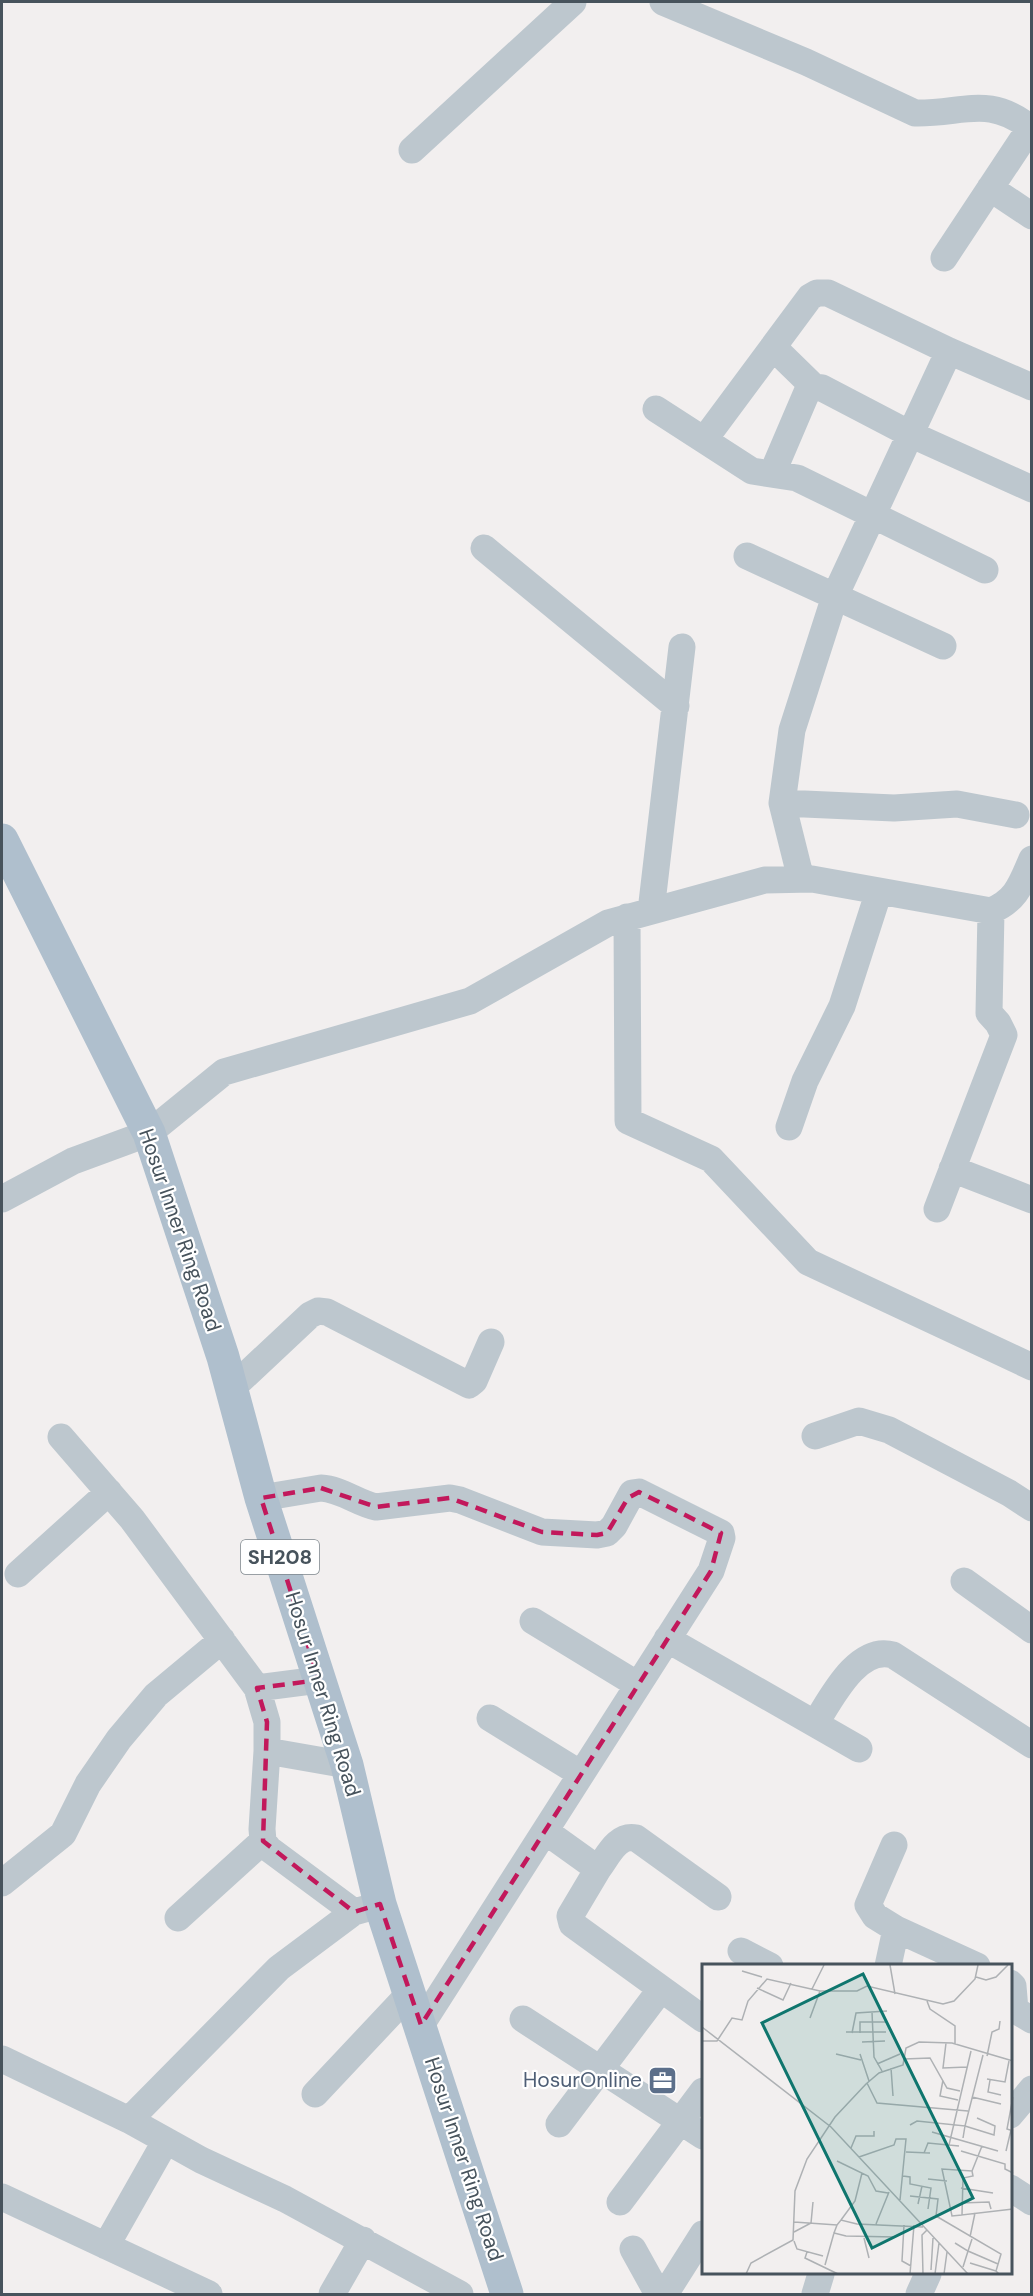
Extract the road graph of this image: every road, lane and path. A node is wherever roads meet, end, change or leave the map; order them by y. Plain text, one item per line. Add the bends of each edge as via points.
1 (573, 2) edge
2 (663, 2) edge
3 (1031, 129) edge
4 (412, 150) dead end
5 (990, 188) junction
6 (1032, 216) edge
7 (944, 258) dead end
8 (773, 347) junction
9 (949, 351) junction
10 (814, 387) junction
11 (1032, 387) edge
12 (656, 409) dead end
13 (910, 434) junction
14 (704, 440) junction
15 (772, 474) junction
16 (1032, 489) edge
17 (873, 515) junction
18 (484, 548) dead end
19 (747, 556) dead end
20 (985, 570) dead end
21 (835, 596) junction
22 (943, 646) dead end
23 (682, 647) dead end
24 (676, 706) junction
25 (782, 803) junction
26 (1016, 815) dead end
27 (2, 840) edge
28 (1031, 863) edge
29 (801, 879) junction
30 (879, 891) junction
31 (991, 911) junction
32 (639, 914) junction
33 (789, 1127) dead end
34 (149, 1133) junction
35 (952, 1169) junction
36 (2, 1199) edge
37 (1032, 1200) edge
38 (937, 1209) dead end
39 (491, 1342) dead end
40 (1032, 1367) edge
41 (232, 1388) junction
42 (815, 1436) dead end
43 (61, 1437) dead end
44 (109, 1492) junction
45 (261, 1498) junction
46 (1032, 1508) edge
47 (18, 1574) dead end
48 (964, 1581) dead end
49 (533, 1621) dead end
50 (1032, 1630) edge
51 (667, 1639) junction
52 (222, 1640) junction
53 (319, 1680) junction
54 (638, 1685) junction
55 (257, 1688) junction
56 (490, 1718) dead end
57 (815, 1724) junction
58 (1032, 1745) edge
59 (859, 1749) dead end
60 (267, 1751) junction
61 (347, 1765) junction
62 (581, 1774) junction
63 (545, 1831) junction
64 (263, 1841) junction
65 (894, 1845) dead end
66 (598, 1869) junction
67 (2, 1883) edge
68 (718, 1897) dead end
69 (367, 1908) junction
70 (178, 1918) dead end
71 (896, 1929) junction
72 (741, 1951) dead end
73 (766, 1964) edge
74 (888, 1964) edge
75 (973, 1964) edge
76 (1012, 1984) edge
77 (660, 1989) junction
78 (410, 1993) junction
79 (702, 2018) edge
80 (523, 2019) dead end
81 (1032, 2020) edge
82 (421, 2025) junction
83 (2, 2059) edge
84 (600, 2071) junction
85 (1032, 2089) edge
86 (315, 2094) dead end
87 (702, 2095) edge
88 (1012, 2114) edge
89 (129, 2120) junction
90 (559, 2124) dead end
91 (692, 2130) edge
92 (165, 2142) junction
93 (1012, 2189) edge
94 (2, 2197) edge
95 (620, 2202) dead end
96 (1032, 2202) edge
97 (702, 2236) edge
98 (363, 2240) junction
99 (106, 2246) junction
100 (633, 2249) dead end
101 (821, 2275) edge
102 (443, 2290) edge
103 (208, 2295) edge
104 (332, 2295) edge
105 (507, 2295) edge
106 (658, 2295) edge
107 (665, 2295) edge
108 (815, 2295) edge

1 - 4 street
2 - 3 street via 806,62 915,114 976,107 998,109 1017,117
3 - 5 street
5 - 6 street
5 - 7 street
8 - 9 street via 810,297 828,293
8 - 10 street
8 - 14 street
9 - 11 street
9 - 13 street
10 - 13 street
10 - 15 street via 807,392
12 - 14 street
13 - 16 street
13 - 17 street
14 - 15 street via 752,471
15 - 17 street via 797,477
17 - 20 street
17 - 21 street
18 - 24 street
19 - 21 street
21 - 22 street
21 - 25 street via 792,729
23 - 24 street
24 - 32 street
25 - 26 street via 894,808 957,804
25 - 29 street
27 - 34 main road, Hosur Inner Ring Road / SH208
28 - 31 street via 1007,904
29 - 30 street
29 - 32 street via 765,880
30 - 31 street
30 - 33 street via 842,1006 805,1081
31 - 35 street via 989,1013 1004,1035
32 - 34 street via 608,922 470,1002 224,1072
32 - 40 street via 628,1121 711,1159 808,1262
34 - 36 street via 73,1161
34 - 41 main road, Hosur Inner Ring Road / SH208
35 - 37 street
35 - 38 street
39 - 41 street via 469,1385 327,1312 318,1311
41 - 45 main road, Hosur Inner Ring Road / SH208
42 - 46 street via 859,1422 870,1423
43 - 44 street
44 - 47 street
44 - 52 street
45 - 51 street via 321,1488 376,1507 450,1498 542,1532 597,1535 614,1526 632,1492 639,1492 716,1528 722,1538 711,1571
45 - 53 main road, Hosur Inner Ring Road / SH208
48 - 50 street
49 - 54 street
51 - 54 street
51 - 57 street
52 - 55 street
52 - 67 street via 156,1695 119,1739 88,1784 63,1834
53 - 55 street
53 - 61 main road, Hosur Inner Ring Road / SH208
54 - 62 street
55 - 60 street via 267,1722
56 - 62 street
57 - 58 street via 858,1664 886,1653
57 - 59 street
60 - 61 street
60 - 64 street
61 - 69 main road, Hosur Inner Ring Road / SH208
62 - 63 street
63 - 66 street
63 - 82 street
64 - 69 street via 269,1849
64 - 70 street
65 - 71 street via 868,1905 876,1916
66 - 68 street via 621,1839 628,1836
66 - 77 street via 570,1921
69 - 78 main road, Hosur Inner Ring Road / SH208
69 - 89 street via 279,1968
71 - 74 street
71 - 75 street
72 - 73 street
76 - 81 street via 1015,2010
77 - 79 street
77 - 84 street
78 - 82 main road, Hosur Inner Ring Road / SH208
78 - 86 street
80 - 84 street
82 - 105 main road, Hosur Inner Ring Road / SH208
83 - 89 street
84 - 90 street
84 - 91 street
85 - 88 street
87 - 91 street
89 - 92 street
91 - 95 street
92 - 98 street
92 - 99 street
93 - 96 street
94 - 99 street
97 - 107 street
98 - 102 street
98 - 104 street
99 - 103 street
100 - 106 street
101 - 108 street

